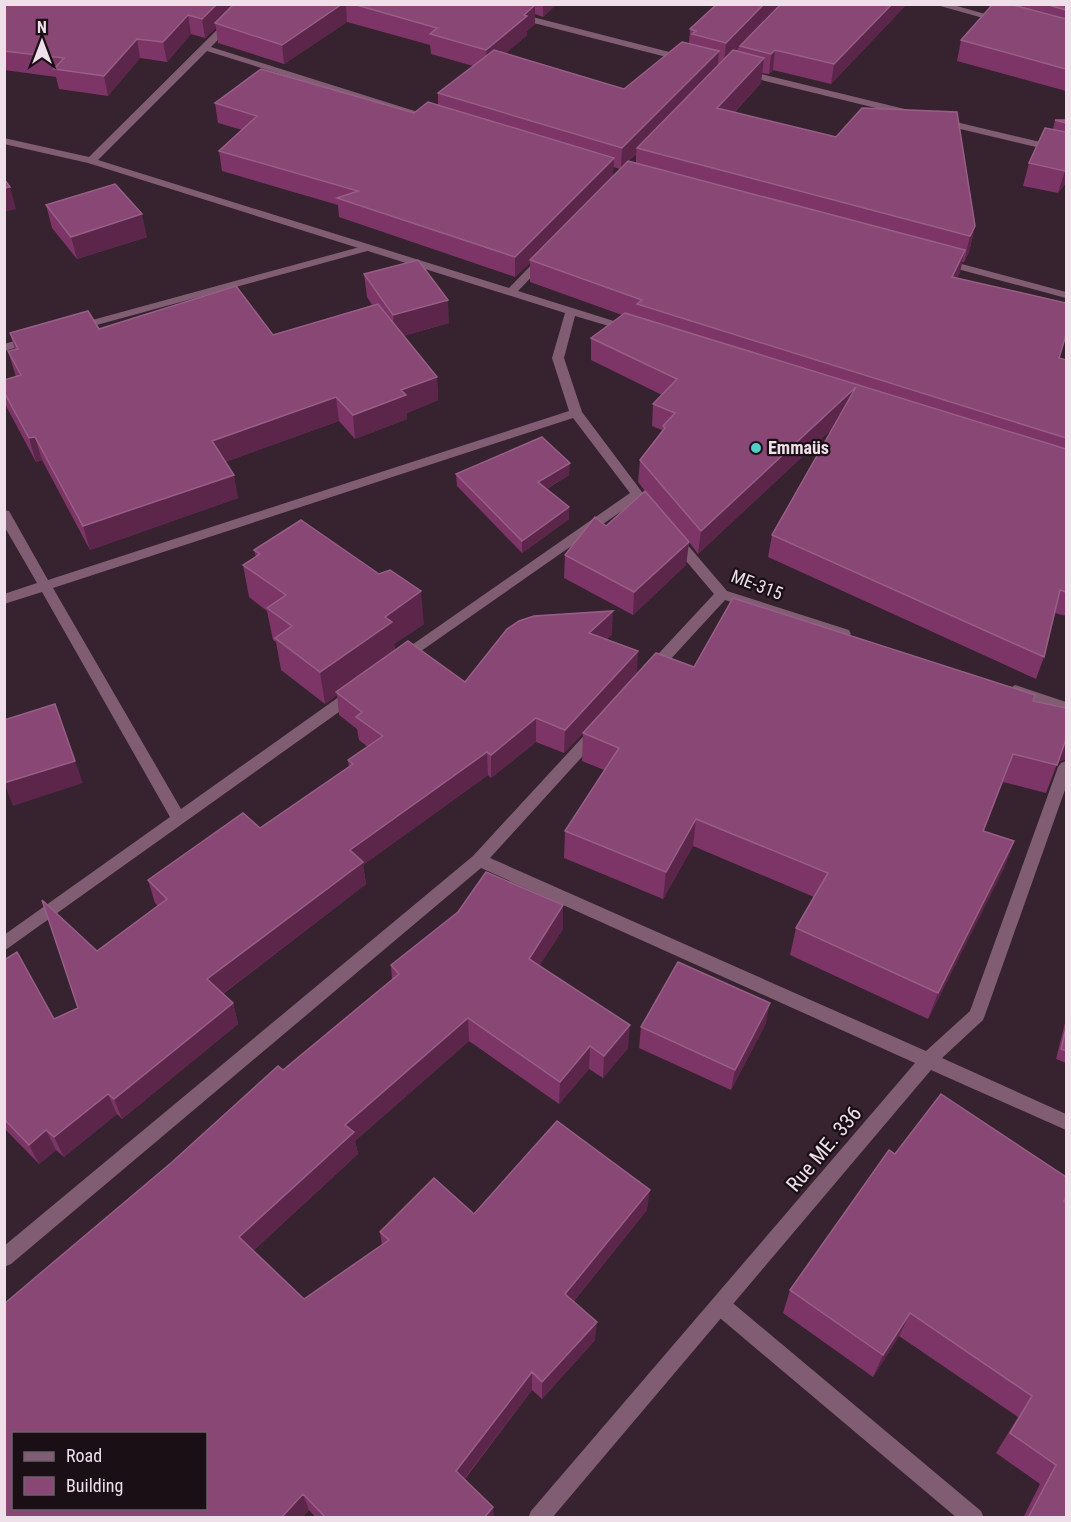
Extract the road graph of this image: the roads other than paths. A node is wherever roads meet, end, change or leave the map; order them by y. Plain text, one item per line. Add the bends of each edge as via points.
1 (249, 4) edge
2 (937, 4) edge
3 (508, 13) edge
4 (1012, 22) edge
5 (206, 48) junction
6 (692, 60) edge
7 (737, 72) edge
8 (919, 116) edge
9 (930, 118) edge
10 (442, 121) edge
11 (8, 143) edge
12 (1066, 151) edge
13 (92, 161) junction
14 (367, 248) junction
15 (551, 251) edge
16 (930, 258) edge
17 (511, 292) junction
18 (1066, 295) edge
19 (571, 311) junction
20 (61, 332) edge
21 (639, 332) edge
22 (39, 338) edge
23 (4, 348) edge
24 (576, 413) junction
25 (637, 494) junction
26 (652, 512) edge
27 (4, 514) edge
28 (668, 530) edge
29 (45, 586) junction
30 (722, 594) junction
31 (4, 599) edge
32 (855, 637) edge
33 (393, 666) edge
34 (644, 680) edge
35 (1000, 685) edge
36 (363, 687) edge
37 (1066, 706) edge
38 (604, 723) edge
39 (1066, 767) edge
40 (178, 818) junction
41 (479, 860) junction
42 (4, 944) edge
43 (929, 1059) junction
44 (1066, 1122) edge
45 (4, 1258) edge
46 (721, 1306) junction
47 (538, 1518) edge
48 (974, 1518) edge

1 - 5 street
2 - 4 street
3 - 6 street
5 - 10 street
5 - 13 street
7 - 8 street
9 - 12 street
11 - 13 street
13 - 14 street
14 - 17 street
14 - 20 street
15 - 17 street
16 - 18 street
17 - 19 street
19 - 21 street
19 - 24 street via 558,358
22 - 23 street
24 - 25 street
24 - 29 street
25 - 26 street
25 - 33 street
27 - 29 street
28 - 30 street, ME-315
29 - 31 street
29 - 40 street
30 - 32 street, ME-315
30 - 34 street
35 - 37 street
36 - 40 street
38 - 41 street
39 - 43 street, Rue ME. 336 via 977,1015
40 - 42 street
41 - 43 street
41 - 45 street
43 - 44 street
43 - 46 street, Rue ME. 336
46 - 47 street, Rue ME. 336
46 - 48 street

